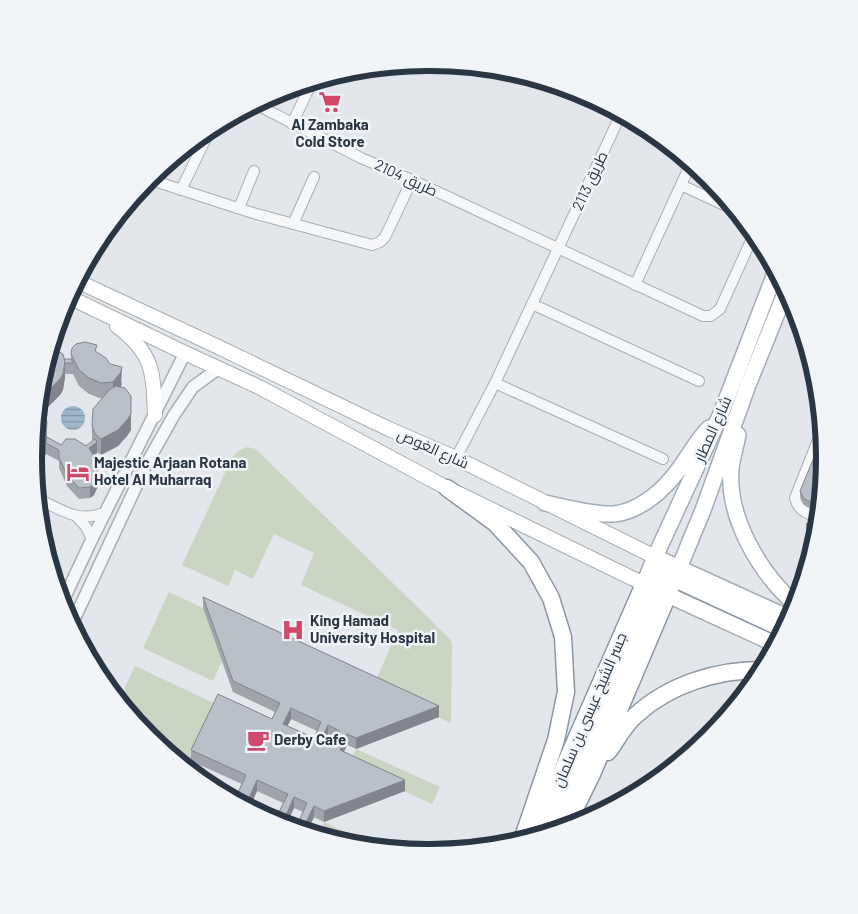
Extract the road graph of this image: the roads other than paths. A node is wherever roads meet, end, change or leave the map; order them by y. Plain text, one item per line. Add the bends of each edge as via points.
1 (308, 90) edge
2 (262, 108) edge
3 (618, 120) edge
4 (292, 124) junction
5 (204, 143) edge
6 (688, 170) edge
7 (254, 171) dead end
8 (314, 177) dead end
9 (412, 180) junction
10 (158, 182) edge
11 (681, 185) junction
12 (181, 190) junction
13 (721, 204) edge
14 (238, 208) junction
15 (292, 224) junction
16 (750, 242) edge
17 (558, 249) junction
18 (773, 280) edge
19 (83, 284) edge
20 (634, 285) junction
21 (76, 300) edge
22 (782, 300) edge
23 (532, 304) junction
24 (785, 307) edge
25 (95, 309) junction
26 (775, 318) junction
27 (185, 353) junction
28 (219, 368) junction
29 (700, 382) dead end
30 (495, 383) junction
31 (748, 385) junction
32 (155, 415) junction
33 (720, 416) junction
34 (389, 429) junction
35 (816, 446) edge
36 (456, 458) junction
37 (663, 459) dead end
38 (447, 488) junction
39 (46, 503) edge
40 (544, 503) junction
41 (106, 512) junction
42 (811, 514) edge
43 (77, 517) junction
44 (92, 539) junction
45 (108, 548) junction
46 (655, 557) junction
47 (664, 582) junction
48 (67, 592) edge
49 (789, 597) edge
50 (76, 615) edge
51 (781, 616) edge
52 (777, 626) edge
53 (769, 641) edge
54 (751, 670) edge
55 (592, 774) junction
56 (571, 816) edge
57 (554, 823) edge
58 (540, 827) edge
59 (525, 831) edge

1 - 4 street
2 - 4 street, طريق 2104
3 - 17 street, طريق 2113
4 - 9 street, طريق 2104
5 - 12 street
6 - 11 street
7 - 14 street
8 - 15 street
9 - 15 street via 385,237 376,244 369,245
9 - 17 street, طريق 2104
10 - 12 street
11 - 13 street
11 - 20 street
12 - 14 street
14 - 15 street
16 - 20 street, طريق 2104 via 720,309 711,316 700,315
17 - 20 street, طريق 2104
17 - 23 street
18 - 33 main road, شارع المطار
19 - 34 main road, شارع الغوص
21 - 25 main road, شارع الغوص
22 - 26 main road, شارع المطار
23 - 29 street
23 - 30 street
24 - 26 street
25 - 27 main road, شارع الغوص
25 - 32 main road via 140,346 151,367
26 - 31 main road, شارع المطار
27 - 28 main road, شارع الغوص
27 - 32 street
27 - 34 main road via 206,351 369,425
28 - 38 main road, شارع الغوص via 314,415
28 - 45 street via 194,387 174,415 147,463
30 - 36 street
30 - 37 street
31 - 47 main road, شارع المطار via 703,510
31 - 49 main road via 731,469 732,491 745,534 760,564
32 - 41 street
33 - 40 main road via 703,434 673,478 633,509 614,514
33 - 46 main road, شارع المطار
34 - 36 main road, شارع الغوص
35 - 42 street via 795,498 800,509
36 - 40 main road, شارع الغوص
38 - 47 main road, شارع الغوص
38 - 59 highway via 495,523 531,562 551,598 563,637 566,692 556,740
39 - 43 street
40 - 46 main road, شارع الغوص
41 - 43 street via 92,517
41 - 44 street
41 - 45 street via 104,530
43 - 44 street
44 - 48 street
45 - 50 street
46 - 47 highway
47 - 51 main road, شارع الغوص
47 - 52 highway
47 - 53 main road, شارع الغوص
47 - 55 highway, جسر الشيخ عيسى بن سلمان
47 - 57 highway
47 - 58 highway, جسر الشيخ عيسى بن سلمان via 566,762
54 - 55 highway via 715,674 682,685 659,698 636,715
55 - 56 highway, جسر الشيخ عيسى بن سلمان

